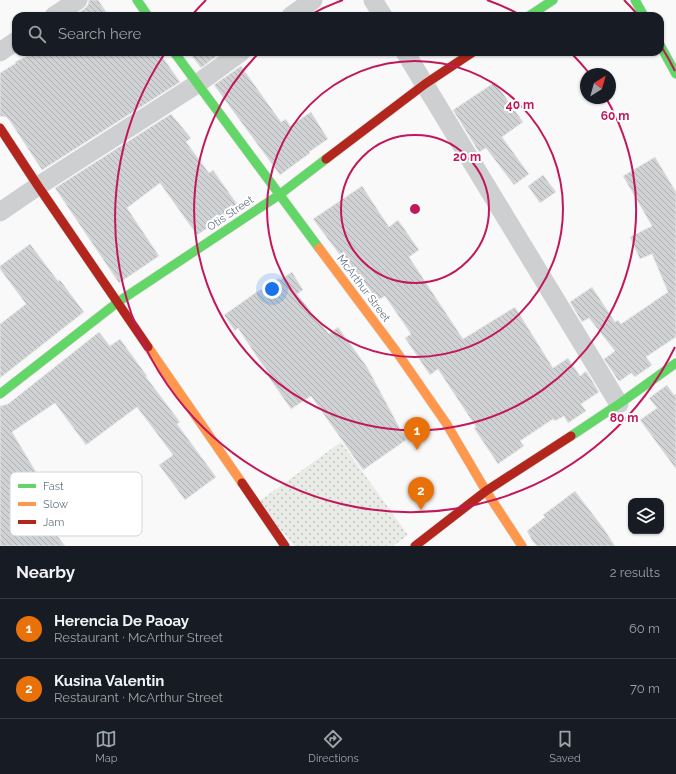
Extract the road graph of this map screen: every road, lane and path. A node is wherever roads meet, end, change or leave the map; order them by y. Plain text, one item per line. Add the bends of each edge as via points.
1 (78, 0) edge
2 (137, 0) edge
3 (313, 0) edge
4 (373, 0) edge
5 (553, 0) edge
6 (635, 0) edge
7 (60, 12) edge
8 (145, 12) edge
9 (296, 12) edge
10 (380, 12) edge
11 (535, 12) edge
12 (642, 12) edge
13 (12, 44) edge
14 (0, 52) edge
15 (664, 52) edge
16 (177, 56) edge
17 (236, 56) edge
18 (408, 56) edge
19 (468, 56) edge
20 (676, 74) edge
21 (197, 84) junction
22 (425, 84) junction
23 (0, 128) edge
24 (38, 186) junction
25 (279, 195) junction
26 (0, 212) edge
27 (118, 302) junction
28 (676, 363) edge
29 (0, 394) edge
30 (619, 404) junction
31 (486, 491) junction
32 (285, 546) edge
33 (415, 546) edge
34 (522, 546) edge

1 - 7 street
2 - 8 street
3 - 9 street
4 - 10 street
5 - 11 street
6 - 12 street
13 - 14 street
15 - 20 street
16 - 21 street, McArthur Street
17 - 21 street
18 - 22 street
19 - 22 street, Otis Street
21 - 24 street
21 - 25 street, McArthur Street
22 - 25 street, Otis Street
22 - 30 street
23 - 24 street
24 - 26 street
24 - 27 street
25 - 27 street, Otis Street
25 - 31 street, McArthur Street via 441,416
27 - 29 street, Otis Street
27 - 32 street
28 - 30 street
30 - 31 street
31 - 33 street
31 - 34 street, McArthur Street

